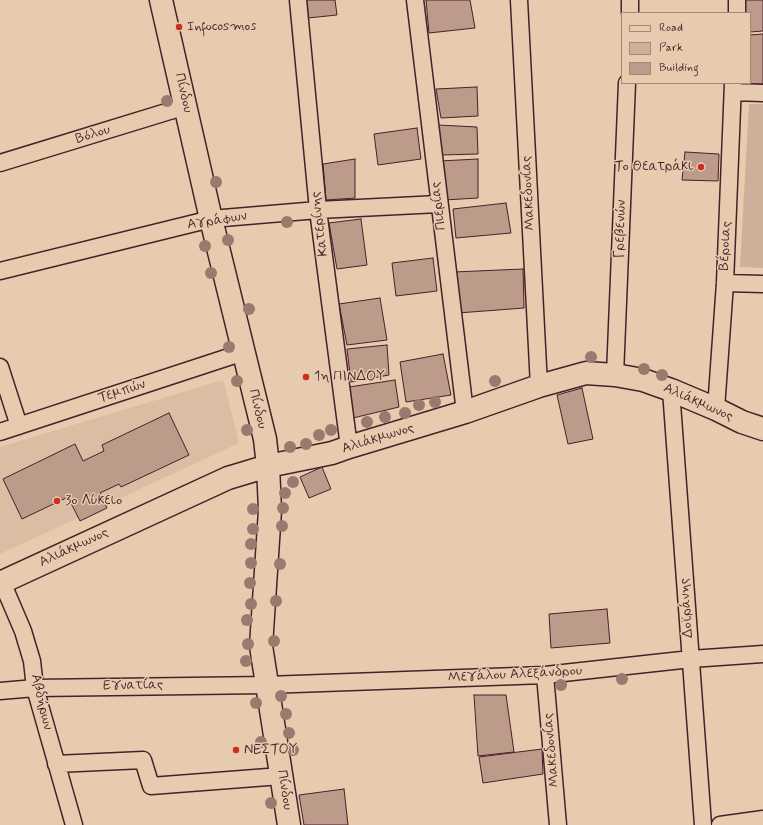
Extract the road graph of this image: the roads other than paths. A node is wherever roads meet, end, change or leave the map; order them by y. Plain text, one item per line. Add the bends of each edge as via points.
1 (161, 0) edge
2 (298, 0) edge
3 (415, 0) edge
4 (519, 0) edge
5 (630, 0) edge
6 (737, 0) edge
7 (630, 12) edge
8 (737, 12) edge
9 (627, 84) edge
10 (733, 87) edge
11 (763, 93) edge
12 (186, 106) junction
13 (0, 163) edge
14 (439, 204) junction
15 (318, 210) junction
16 (211, 219) junction
17 (0, 271) edge
18 (725, 283) junction
19 (763, 284) edge
20 (244, 352) junction
21 (0, 367) edge
22 (615, 375) junction
23 (539, 386) junction
24 (672, 390) junction
25 (716, 409) junction
26 (465, 412) junction
27 (19, 426) junction
28 (763, 429) edge
29 (0, 432) edge
30 (349, 447) junction
31 (268, 466) junction
32 (1, 582) edge
33 (763, 654) edge
34 (691, 659) junction
35 (545, 675) junction
36 (267, 684) junction
37 (35, 688) junction
38 (0, 691) edge
39 (56, 764) junction
40 (281, 776) junction
41 (763, 819) edge
42 (74, 825) edge
43 (289, 825) edge
44 (558, 825) edge
45 (703, 825) edge
46 (720, 825) edge

1 - 12 street, Πίνδου
2 - 15 street, Κατερίνης
3 - 14 street, Πιερίας
4 - 23 street, Μακεδονίας
5 - 7 street
6 - 8 street
9 - 22 street, Γρεβενών
10 - 11 street
10 - 18 street, Βέροιας
12 - 13 street, Βόλου
12 - 16 street, Πίνδου
14 - 15 street, Αγράφων
14 - 26 street, Πιερίας
15 - 16 street, Αγράφων
15 - 30 street, Κατερίνης
16 - 17 street, Αγράφων
16 - 20 street, Πίνδου
18 - 19 street
18 - 25 street, Βέροιας
20 - 27 street, Τεμπών
20 - 31 street, Πίνδου via 265,439
21 - 27 street
22 - 23 street, Αλιάκμωνος via 586,373
22 - 24 street, Αλιάκμωνος via 643,380
23 - 26 street, Αλιάκμωνος
24 - 25 street, Αλιάκμωνος
24 - 34 street, Δοϊράνης
25 - 28 street, Αλιάκμωνος
26 - 30 street, Αλιάκμωνος
27 - 29 street, Τεμπών
30 - 31 street, Αλιάκμωνος
31 - 32 street, Αλιάκμωνος via 228,478
31 - 36 street, Πίνδου via 270,510 261,646
32 - 37 street, Αβδήρων via 32,661
33 - 34 street, Μεγάλου Αλεξάνδρου
34 - 35 street, Μεγάλου Αλεξάνδρου
34 - 45 street, Δοϊράνης
35 - 36 street, Μεγάλου Αλεξάνδρου
35 - 44 street, Μακεδονίας
36 - 37 street, Εγνατίας
36 - 40 street, Πίνδου
37 - 38 street, Εγνατίας
37 - 39 street, Αβδήρων
39 - 40 street via 143,760 150,786
39 - 42 street, Αβδήρων
40 - 43 street, Πίνδου
41 - 46 street

